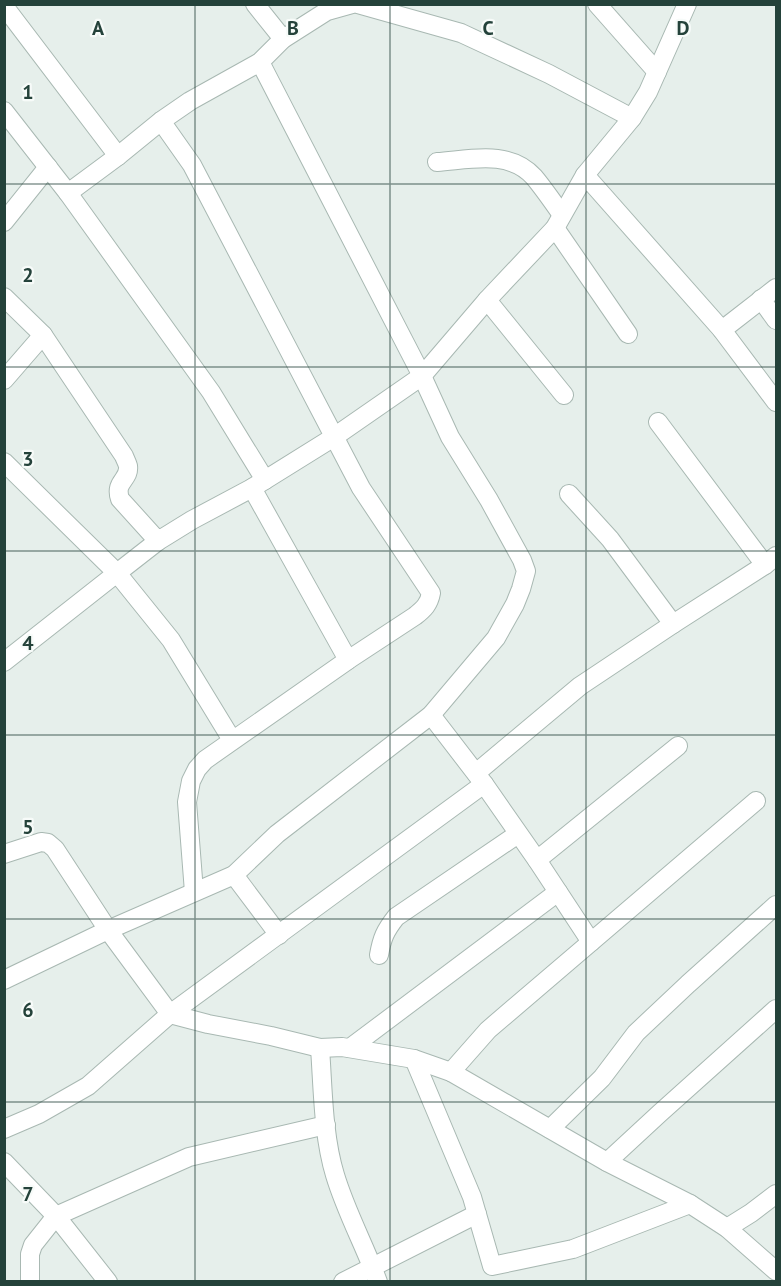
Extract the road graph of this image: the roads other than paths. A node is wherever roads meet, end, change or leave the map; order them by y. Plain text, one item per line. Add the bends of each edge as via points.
1 (255, 4) edge
2 (352, 4) edge
3 (358, 4) edge
4 (597, 4) edge
5 (687, 4) edge
6 (4, 6) edge
7 (407, 10) edge
8 (284, 39) junction
9 (260, 62) junction
10 (657, 72) junction
11 (4, 111) edge
12 (632, 118) junction
13 (161, 121) junction
14 (117, 156) junction
15 (437, 162) dead end
16 (48, 167) junction
17 (585, 175) junction
18 (68, 192) junction
19 (558, 221) junction
20 (4, 222) edge
21 (777, 288) edge
22 (4, 297) edge
23 (761, 299) junction
24 (487, 300) junction
25 (777, 320) edge
26 (722, 330) junction
27 (628, 334) dead end
28 (43, 335) junction
29 (422, 376) junction
30 (4, 380) edge
31 (564, 395) dead end
32 (777, 402) edge
33 (658, 423) dead end
34 (334, 436) junction
35 (4, 462) edge
36 (258, 484) junction
37 (569, 494) dead end
38 (158, 541) junction
39 (771, 561) edge
40 (117, 573) junction
41 (674, 624) junction
42 (348, 660) junction
43 (4, 662) edge
44 (431, 715) junction
45 (232, 740) junction
46 (678, 746) dead end
47 (480, 779) junction
48 (756, 801) dead end
49 (518, 834) junction
50 (4, 854) edge
51 (537, 860) junction
52 (234, 875) junction
53 (194, 892) junction
54 (558, 892) junction
55 (777, 905) edge
56 (108, 930) junction
57 (279, 935) junction
58 (591, 942) junction
59 (379, 955) dead end
60 (4, 980) edge
61 (776, 1010) edge
62 (170, 1014) junction
63 (320, 1048) junction
64 (350, 1048) junction
65 (414, 1059) junction
66 (451, 1072) junction
67 (326, 1125) junction
68 (4, 1129) edge
69 (550, 1129) junction
70 (4, 1162) edge
71 (607, 1162) junction
72 (777, 1194) edge
73 (690, 1204) junction
74 (477, 1214) junction
75 (56, 1216) junction
76 (727, 1228) junction
77 (777, 1271) edge
78 (376, 1274) edge
79 (30, 1281) edge
80 (108, 1281) edge
81 (343, 1281) edge

1 - 8 street
2 - 8 street via 327,11
3 - 7 street
4 - 10 street
5 - 10 street
6 - 14 street
7 - 12 street via 549,74
8 - 9 street
9 - 13 street
9 - 29 street
10 - 12 street
11 - 16 street
12 - 17 street
13 - 14 street
13 - 34 street via 192,165
14 - 18 street
15 - 19 street via 481,157 518,165 533,175
16 - 18 street
16 - 20 street
17 - 19 street
17 - 26 street
18 - 36 street via 211,392
19 - 24 street
19 - 27 street
21 - 23 street
22 - 28 street
23 - 25 street
23 - 26 street
24 - 29 street
24 - 31 street
26 - 32 street
28 - 30 street
28 - 38 street via 124,456 128,467 119,485 120,499
29 - 34 street
29 - 44 street via 450,437 526,571 515,604 496,638
33 - 39 street
34 - 36 street
34 - 42 street via 362,488 431,593 425,608
35 - 40 street
36 - 38 street
36 - 42 street
37 - 41 street via 610,539
38 - 40 street
39 - 41 street
40 - 43 street
40 - 45 street via 171,640
41 - 47 street via 580,686
42 - 45 street
44 - 47 street
44 - 52 street via 277,834
45 - 53 street via 205,760 191,781 187,802
46 - 51 street
47 - 49 street
47 - 57 street
48 - 58 street
49 - 51 street
49 - 59 street via 396,917 386,929
50 - 56 street via 48,843
51 - 54 street
52 - 53 street
52 - 57 street
53 - 56 street
54 - 58 street
54 - 64 street
55 - 69 street via 636,1033 602,1078
56 - 60 street
56 - 62 street
57 - 62 street
58 - 66 street via 488,1030
61 - 71 street
62 - 63 street
62 - 68 street via 88,1086
63 - 64 street
63 - 67 street
64 - 65 street
65 - 66 street
65 - 74 street
66 - 69 street
67 - 75 street via 189,1157
67 - 78 street via 334,1173
69 - 71 street
70 - 75 street
71 - 73 street
72 - 76 street
73 - 74 street via 573,1250 492,1266
73 - 76 street
74 - 78 street
75 - 79 street via 33,1245
75 - 80 street
76 - 77 street
78 - 81 street

